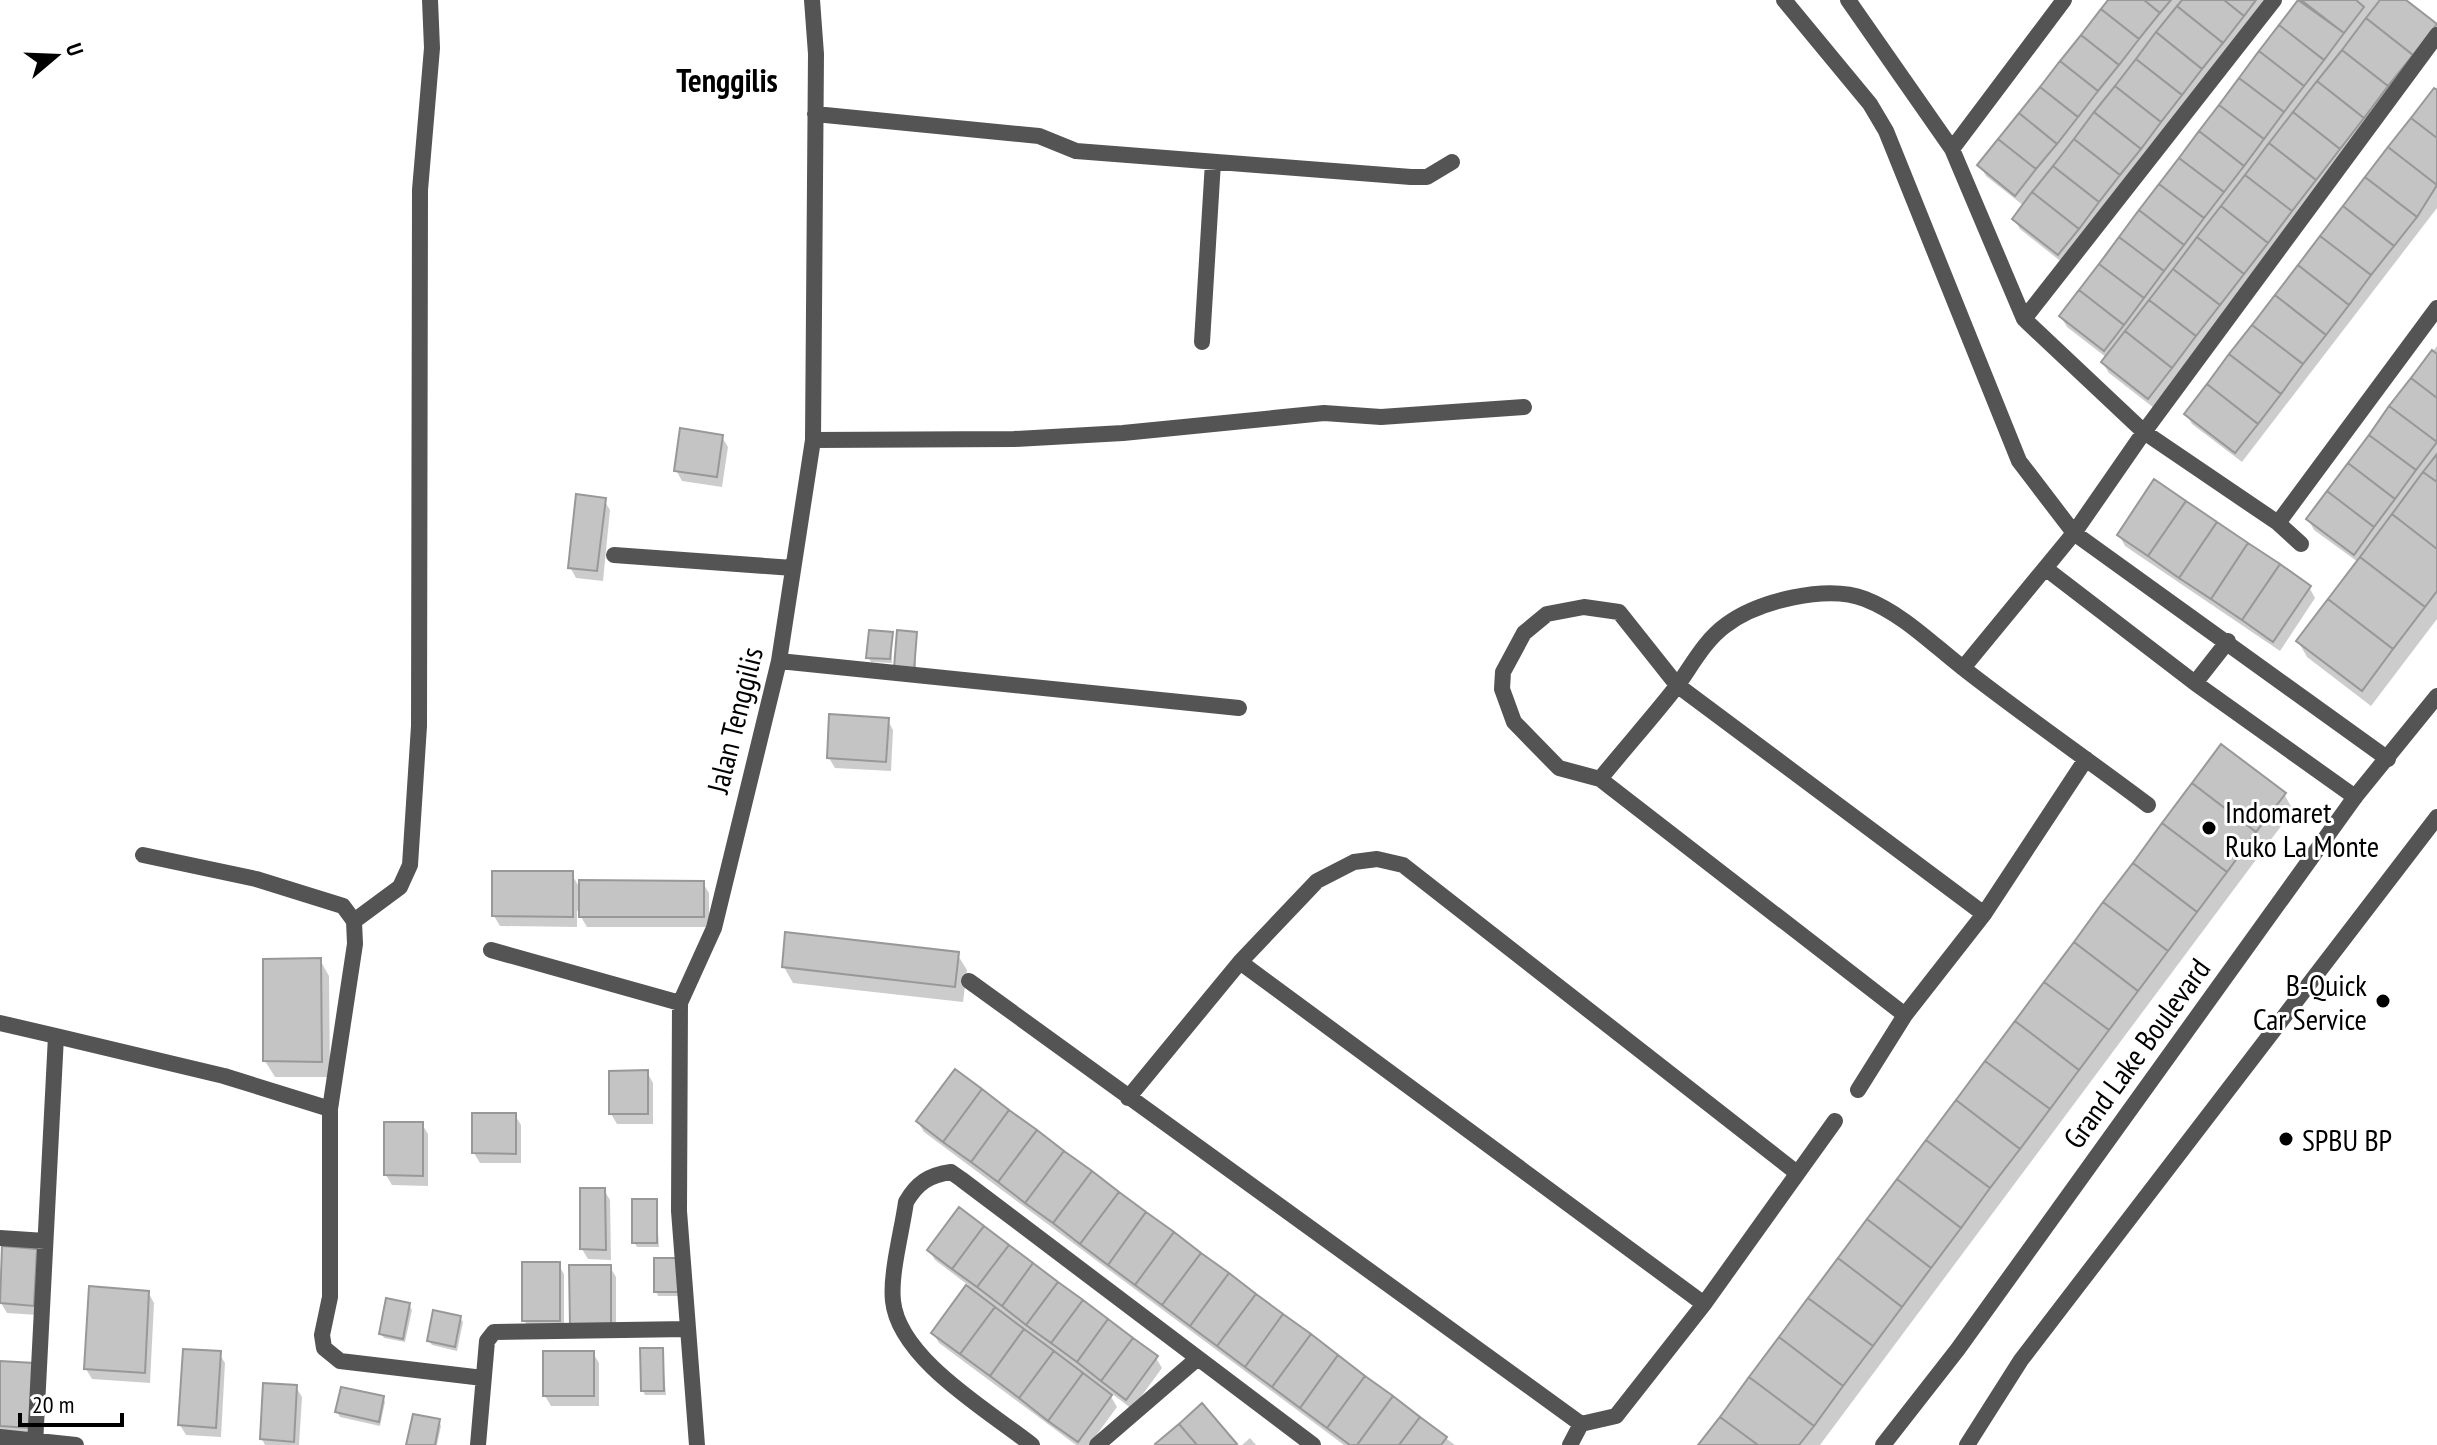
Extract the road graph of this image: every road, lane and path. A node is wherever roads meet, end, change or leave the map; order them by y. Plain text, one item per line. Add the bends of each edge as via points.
1 (430, 0) edge
2 (812, 0) edge
3 (1784, 0) edge
4 (2064, 0) edge
5 (2274, 0) edge
6 (1858, 3) edge
7 (2437, 35) edge
8 (815, 114) junction
9 (1952, 149) junction
10 (1213, 162) junction
11 (1452, 162) dead end
12 (2437, 308) edge
13 (2024, 319) junction
14 (1202, 342) dead end
15 (1524, 407) dead end
16 (2144, 432) junction
17 (813, 440) junction
18 (2278, 523) junction
19 (2074, 533) junction
20 (2301, 544) dead end
21 (614, 555) dead end
22 (793, 568) junction
23 (2045, 568) junction
24 (2228, 641) junction
25 (779, 661) junction
26 (1963, 668) junction
27 (2195, 683) junction
28 (1677, 685) junction
29 (2437, 696) edge
30 (1239, 708) dead end
31 (2086, 759) junction
32 (2388, 759) junction
33 (1600, 779) junction
34 (2355, 797) junction
35 (2148, 805) dead end
36 (2437, 817) edge
37 (143, 855) dead end
38 (1984, 914) junction
39 (354, 921) junction
40 (491, 950) dead end
41 (1240, 962) junction
42 (969, 981) dead end
43 (680, 1003) junction
44 (1905, 1015) junction
45 (0, 1023) edge
46 (56, 1036) junction
47 (1858, 1090) dead end
48 (1128, 1098) junction
49 (330, 1109) junction
50 (1835, 1121) dead end
51 (1797, 1173) junction
52 (0, 1238) edge
53 (45, 1241) junction
54 (1704, 1304) junction
55 (688, 1329) junction
56 (1198, 1358) junction
57 (483, 1378) junction
58 (1581, 1424) junction
59 (0, 1437) edge
60 (35, 1442) edge
61 (76, 1445) edge
62 (478, 1445) edge
63 (697, 1445) edge
64 (1032, 1445) edge
65 (1097, 1445) edge
66 (1313, 1445) edge
67 (1570, 1445) edge
68 (1883, 1445) edge
69 (1967, 1445) edge

1 - 39 street via 432,48 420,190 419,726 410,865 400,887
2 - 8 street, Jalan Tenggilis
3 - 19 street via 1886,131 2019,461
4 - 9 street
5 - 13 street
6 - 9 street
7 - 16 street
8 - 10 street via 1039,136 1076,151
8 - 17 street, Jalan Tenggilis
9 - 13 street
10 - 11 street via 1411,177 1427,177
10 - 14 street
12 - 18 street
13 - 16 street
15 - 17 street via 1381,417 1324,413 1014,439
16 - 18 street
16 - 19 street
17 - 22 street, Jalan Tenggilis
18 - 20 street
19 - 23 street
19 - 24 street
21 - 22 street
22 - 25 street, Jalan Tenggilis
23 - 26 street
23 - 27 street
24 - 27 street
24 - 32 street
25 - 30 street
25 - 43 street, Jalan Tenggilis via 714,928
26 - 28 street via 1906,620 1863,598 1834,592 1802,595 1727,624 1711,637
26 - 31 street
27 - 34 street
28 - 33 street
28 - 33 street via 1619,612 1584,607 1547,614 1524,633 1503,672 1502,689 1514,722 1559,768
28 - 38 street
29 - 32 street, Grand Lake Boulevard
31 - 35 street
31 - 38 street
32 - 34 street, Grand Lake Boulevard
33 - 44 street
34 - 68 street, Grand Lake Boulevard via 1958,1349
36 - 69 street via 2021,1360
37 - 39 street via 271,883 343,906
38 - 44 street
39 - 49 street
40 - 43 street
41 - 48 street
41 - 51 street via 1335,868 1377,859 1403,865
41 - 54 street
42 - 48 street
43 - 55 street, Jalan Tenggilis via 679,1211
44 - 47 street
45 - 46 street
46 - 49 street via 224,1076
46 - 53 street
48 - 58 street
49 - 57 street via 330,1297 324,1348 340,1361
50 - 51 street
51 - 54 street
52 - 53 street
53 - 60 street
54 - 58 street via 1616,1416
55 - 57 street via 494,1332 487,1341
55 - 63 street, Jalan Tenggilis
56 - 64 street via 951,1172 932,1175 906,1202 892,1299 898,1321 906,1340 924,1359
56 - 65 street
56 - 66 street
57 - 62 street
58 - 67 street
59 - 60 street
60 - 61 street

